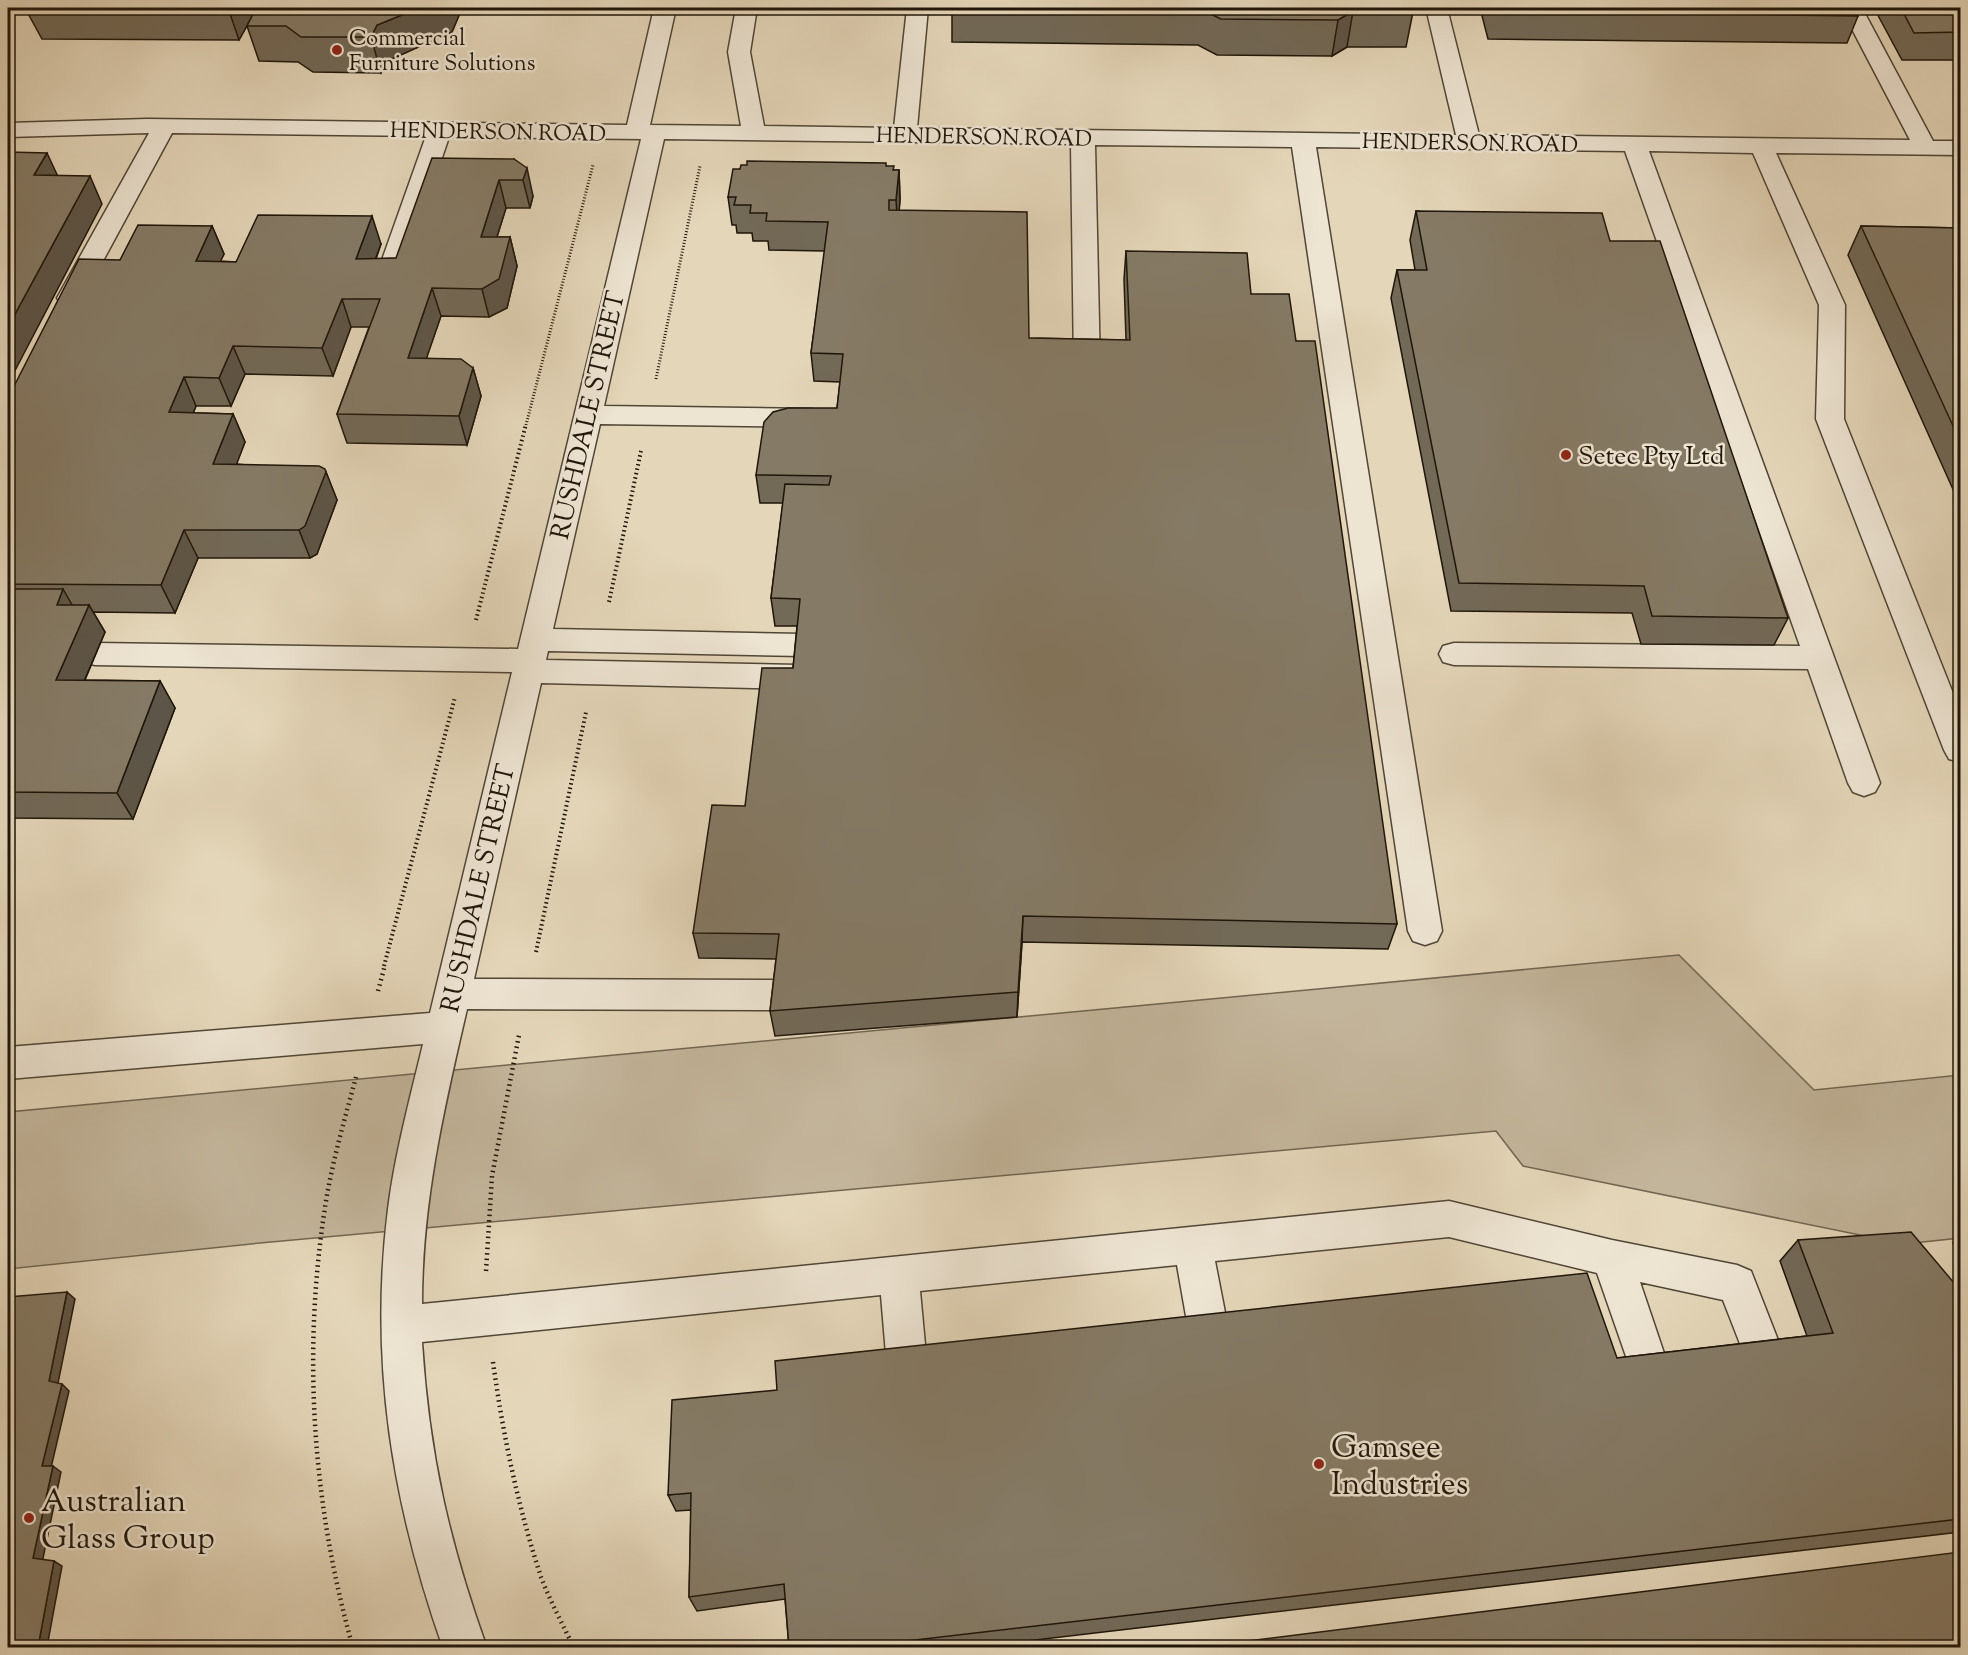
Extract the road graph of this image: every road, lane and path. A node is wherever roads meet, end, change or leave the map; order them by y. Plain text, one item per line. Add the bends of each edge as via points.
1 (665, 8) edge
2 (747, 8) edge
3 (918, 8) edge
4 (1437, 8) edge
5 (1852, 8) edge
6 (164, 127) junction
7 (8, 130) edge
8 (440, 130) junction
9 (645, 132) junction
10 (754, 134) junction
11 (905, 135) junction
12 (1083, 137) junction
13 (1303, 140) junction
14 (1469, 141) junction
15 (1634, 144) junction
16 (1761, 145) junction
17 (1925, 147) junction
18 (1960, 148) edge
19 (594, 162) dead end
20 (701, 163) dead end
21 (385, 288) edge
22 (59, 318) edge
23 (1087, 367) edge
24 (587, 415) junction
25 (648, 416) junction
26 (841, 418) edge
27 (601, 642) junction
28 (802, 645) edge
29 (95, 654) dead end
30 (1454, 654) dead end
31 (530, 658) junction
32 (1819, 658) junction
33 (465, 661) junction
34 (594, 673) junction
35 (798, 678) edge
36 (1960, 750) edge
37 (1864, 783) dead end
38 (1425, 932) dead end
39 (527, 994) junction
40 (779, 995) edge
41 (448, 1010) junction
42 (367, 1033) junction
43 (8, 1063) edge
44 (1193, 1245) junction
45 (1612, 1258) junction
46 (898, 1275) junction
47 (489, 1316) junction
48 (402, 1325) junction
49 (1209, 1334) edge
50 (1765, 1358) edge
51 (907, 1366) edge
52 (1650, 1371) edge
53 (353, 1647) edge
54 (465, 1647) edge
55 (574, 1647) edge

1 - 9 street, RUSHDALE STREET
2 - 10 street via 739,52
3 - 11 street
4 - 14 street
5 - 17 street
6 - 7 street, HENDERSON ROAD
6 - 8 street, HENDERSON ROAD
6 - 22 street
8 - 9 street, HENDERSON ROAD
8 - 21 street
9 - 10 street, HENDERSON ROAD
9 - 24 street, RUSHDALE STREET
10 - 11 street, HENDERSON ROAD
11 - 12 street, HENDERSON ROAD
12 - 13 street, HENDERSON ROAD
12 - 23 street
13 - 14 street, HENDERSON ROAD
13 - 38 street
14 - 15 street, HENDERSON ROAD
15 - 16 street, HENDERSON ROAD
15 - 32 street
16 - 17 street, HENDERSON ROAD
16 - 36 street via 1832,305 1830,419
17 - 18 street, HENDERSON ROAD
19 - 33 path
20 - 25 path
24 - 25 street
24 - 31 street, RUSHDALE STREET
25 - 26 street
25 - 27 path
27 - 28 street
27 - 31 street
29 - 33 street
30 - 32 street
31 - 33 street
31 - 34 street
31 - 41 street, RUSHDALE STREET
32 - 37 street
33 - 42 path
34 - 35 street
34 - 39 path
39 - 40 street
39 - 41 street
39 - 47 path via 492,1176 485,1262
41 - 42 street
41 - 48 street, RUSHDALE STREET via 408,1190
42 - 43 street
42 - 53 path via 330,1175 314,1323 313,1397 319,1485
44 - 45 street via 1449,1219
44 - 46 street
44 - 49 street
45 - 50 street via 1737,1284
45 - 52 street
46 - 47 street
46 - 51 street
47 - 48 street
47 - 55 path via 501,1418 520,1504 542,1579
48 - 54 street, RUSHDALE STREET via 411,1455 431,1544

